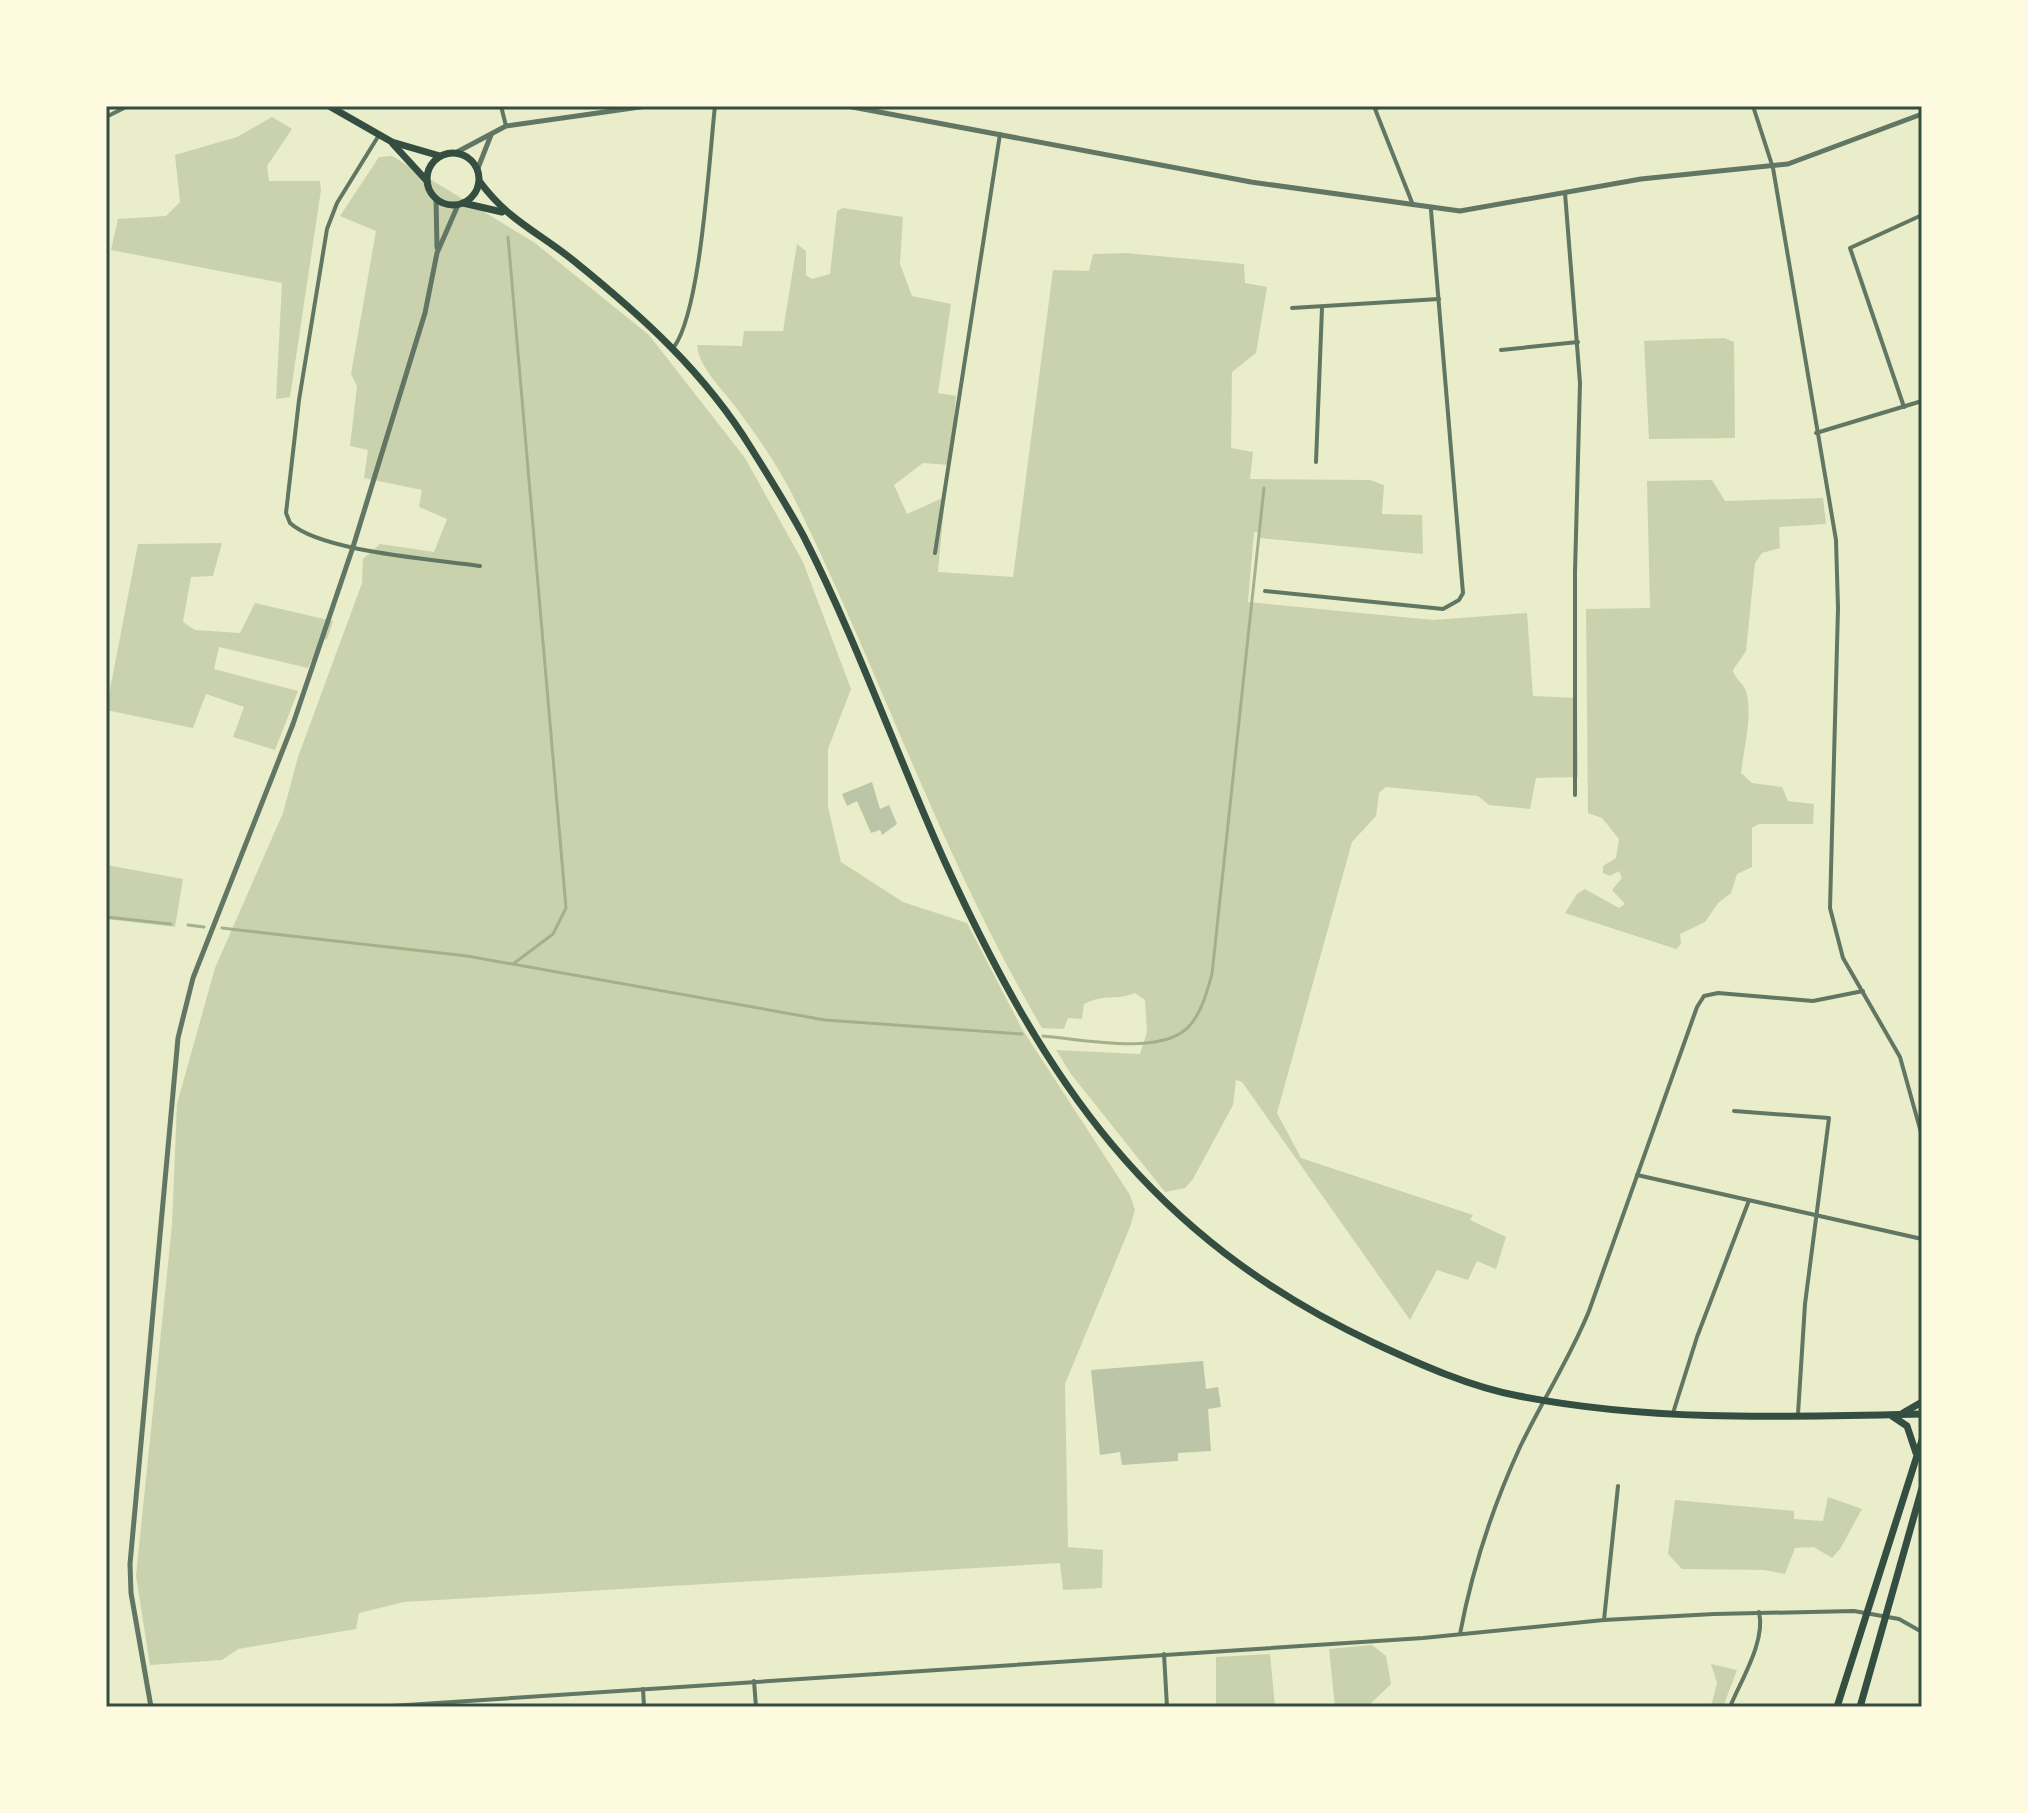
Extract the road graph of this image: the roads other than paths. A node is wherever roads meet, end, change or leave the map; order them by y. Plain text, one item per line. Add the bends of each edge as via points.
1 (128, 106) edge
2 (329, 106) edge
3 (501, 106) edge
4 (645, 106) edge
5 (715, 106) edge
6 (847, 106) edge
7 (1381, 106) edge
8 (1753, 106) edge
9 (1916, 106) edge
10 (1922, 113) edge
11 (106, 117) edge
12 (506, 126) junction
13 (491, 134) junction
14 (1000, 134) junction
15 (379, 135) junction
16 (392, 142) junction
17 (457, 152) junction
18 (440, 156) junction
19 (478, 168) junction
20 (1773, 168) junction
21 (427, 181) junction
22 (480, 182) junction
23 (1565, 193) junction
24 (436, 198) junction
25 (460, 204) junction
26 (1414, 207) junction
27 (1431, 210) junction
28 (502, 212) junction
29 (1922, 215) edge
30 (437, 253) junction
31 (1439, 299) junction
32 (1292, 308) dead end
33 (1322, 308) junction
34 (1578, 342) junction
35 (674, 347) junction
36 (1501, 350) dead end
37 (1922, 401) edge
38 (1904, 407) junction
39 (1816, 433) junction
40 (1316, 462) dead end
41 (353, 547) junction
42 (935, 553) dead end
43 (480, 566) dead end
44 (1265, 591) dead end
45 (1575, 795) dead end
46 (1863, 991) junction
47 (1734, 1111) dead end
48 (1922, 1136) edge
49 (1637, 1175) junction
50 (1748, 1202) junction
51 (1815, 1216) junction
52 (1922, 1239) edge
53 (1546, 1401) junction
54 (1922, 1402) edge
55 (1798, 1414) junction
56 (1922, 1414) edge
57 (1673, 1415) junction
58 (1890, 1415) junction
59 (1922, 1440) edge
60 (1917, 1457) junction
61 (1618, 1486) dead end
62 (1922, 1488) edge
63 (1759, 1612) junction
64 (1866, 1612) junction
65 (1888, 1616) junction
66 (1604, 1620) junction
67 (1922, 1632) edge
68 (1460, 1634) junction
69 (1164, 1654) junction
70 (754, 1681) junction
71 (643, 1689) junction
72 (151, 1707) edge
73 (376, 1707) edge
74 (644, 1707) edge
75 (756, 1707) edge
76 (1167, 1707) edge
77 (1730, 1707) edge
78 (1837, 1707) edge
79 (1860, 1707) edge

1 - 11 street
2 - 15 main road
3 - 12 street
4 - 12 street
5 - 35 street via 693,287 684,333
6 - 14 street
7 - 26 street via 1375,109
8 - 20 street
9 - 10 street
10 - 20 street
12 - 13 street
13 - 17 street
13 - 19 street
14 - 26 street
14 - 42 street
15 - 16 main road
15 - 41 street via 327,229 286,502 290,523 300,532
16 - 18 main road
16 - 21 main road
17 - 18 main road
17 - 19 main road
18 - 21 main road
19 - 22 main road
20 - 23 street via 1641,179
20 - 39 street
21 - 24 main road
22 - 25 main road via 474,195
22 - 28 main road
23 - 27 street via 1472,210
23 - 34 street
24 - 25 main road
24 - 30 street
25 - 28 main road
25 - 30 street
26 - 27 street
27 - 31 street
28 - 35 main road via 570,257
29 - 38 street via 1850,248
30 - 41 street via 425,313
31 - 33 street
31 - 44 street via 1463,593 1459,600 1443,609
32 - 33 street
33 - 40 street
34 - 36 street
34 - 45 street
35 - 53 main road via 747,441 803,537 968,910 1044,1053 1113,1148 1189,1225 1306,1307 1421,1363 1489,1389
37 - 38 street
38 - 39 street
39 - 46 street via 1836,540 1830,908 1837,942
41 - 43 street
41 - 72 street via 293,724 193,978 178,1038 130,1564
46 - 48 street via 1900,1057
46 - 49 street via 1813,1001 1704,996 1690,1020
47 - 51 street via 1829,1118
49 - 50 street
49 - 53 street via 1589,1311
50 - 51 street
50 - 57 street
51 - 52 street
51 - 55 street
53 - 57 main road
53 - 68 street via 1495,1508
54 - 58 main road
55 - 57 main road
55 - 58 main road
56 - 58 main road
58 - 60 main road via 1907,1426
59 - 60 main road
60 - 64 main road
61 - 66 street
62 - 65 main road
63 - 64 street
63 - 66 street
63 - 77 street via 1757,1640
64 - 65 street
64 - 78 main road
65 - 67 street
65 - 79 main road
66 - 68 street
68 - 69 street
69 - 70 street
69 - 76 street
70 - 71 street
70 - 75 street
71 - 73 street
71 - 74 street

